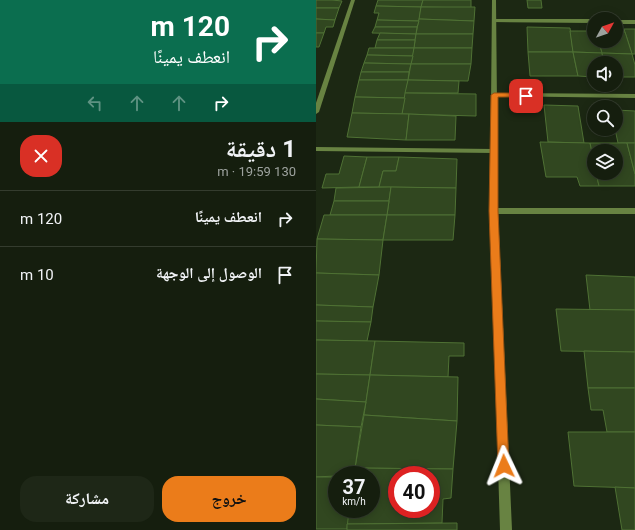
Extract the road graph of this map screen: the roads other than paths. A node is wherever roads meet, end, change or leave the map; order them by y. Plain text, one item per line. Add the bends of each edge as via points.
1 (353, 0) edge
2 (494, 0) edge
3 (494, 21) junction
4 (587, 22) edge
5 (623, 22) edge
6 (635, 22) edge
7 (494, 95) junction
8 (635, 96) edge
9 (316, 112) edge
10 (316, 149) edge
11 (494, 151) junction
12 (494, 211) junction
13 (635, 211) edge
14 (506, 530) edge

1 - 9 street
2 - 3 street
3 - 4 street
3 - 7 street
5 - 6 street
7 - 8 street
7 - 11 street
10 - 11 street
11 - 12 street
12 - 13 street
12 - 14 street

